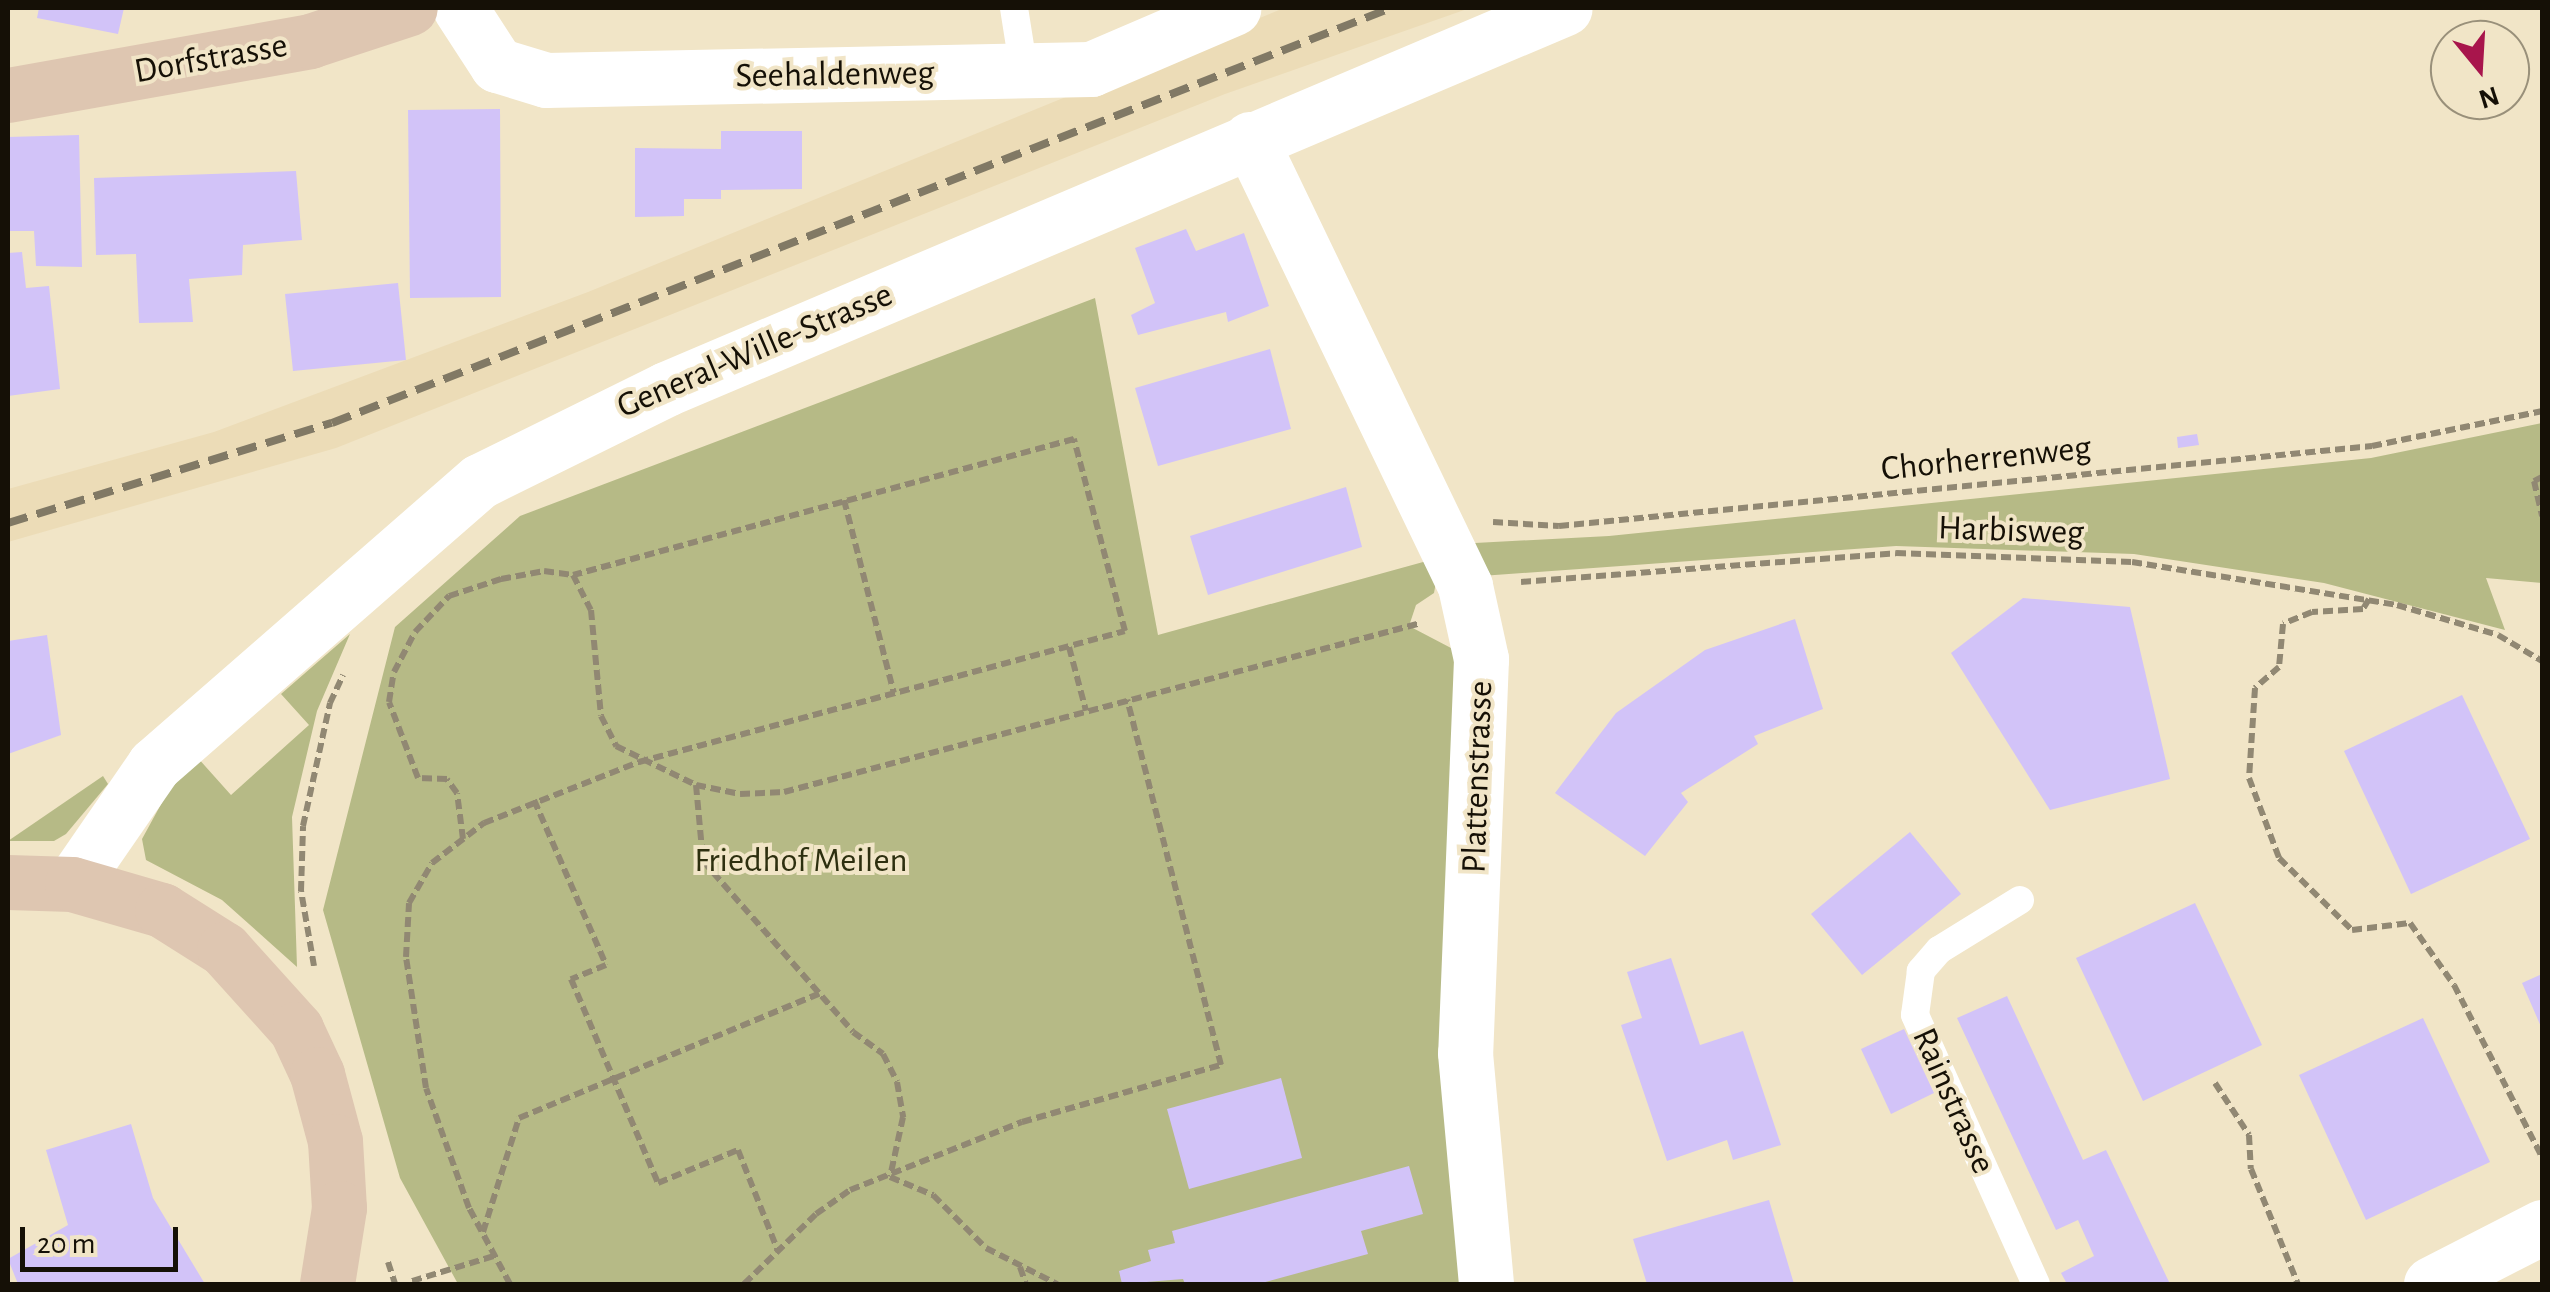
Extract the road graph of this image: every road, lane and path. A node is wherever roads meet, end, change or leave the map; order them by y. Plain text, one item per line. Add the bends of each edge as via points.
1 (410, 8) edge
2 (460, 8) edge
3 (1014, 8) edge
4 (1232, 8) edge
5 (1566, 8) edge
6 (1024, 71) junction
7 (8, 96) edge
8 (1250, 139) junction
9 (2542, 411) edge
10 (2542, 477) edge
11 (844, 500) junction
12 (2542, 516) edge
13 (1432, 517) junction
14 (574, 575) junction
15 (1467, 597) junction
16 (2368, 599) junction
17 (1069, 647) junction
18 (2542, 661) edge
19 (346, 669) dead end
20 (894, 693) junction
21 (1127, 700) junction
22 (1086, 711) junction
23 (639, 762) junction
24 (696, 786) junction
25 (534, 800) junction
26 (464, 839) junction
27 (8, 882) edge
28 (72, 884) junction
29 (2020, 900) dead end
30 (819, 994) junction
31 (296, 1030) junction
32 (614, 1079) junction
33 (2215, 1083) dead end
34 (2542, 1157) edge
35 (890, 1176) junction
36 (2542, 1228) edge
37 (482, 1233) junction
38 (778, 1251) junction
39 (494, 1256) junction
40 (1020, 1267) junction
41 (412, 1281) dead end
42 (327, 1284) edge
43 (510, 1284) edge
44 (744, 1284) edge
45 (1026, 1284) edge
46 (1057, 1284) edge
47 (1486, 1284) edge
48 (2036, 1284) edge
49 (2298, 1284) edge
50 (2431, 1284) edge

1 - 7 street, Dorfstrasse via 310,41
2 - 6 street, Seehaldenweg via 486,54 526,78
3 - 6 lane
4 - 6 street, Seehaldenweg via 1091,69
5 - 8 street, General-Wille-Strasse
8 - 13 street, Plattenstrasse
8 - 28 street, General-Wille-Strasse via 568,432 480,481 154,765
9 - 13 path, Chorherrenweg via 2372,446 1559,526
10 - 12 path via 2534,481
11 - 14 path
11 - 17 path via 1074,439 1125,631
11 - 20 path
13 - 15 street, Plattenstrasse
14 - 23 path via 591,610 601,716 616,746
14 - 26 path via 544,570 449,596 415,632 394,672 389,702 398,735 418,778 447,779 457,793
15 - 16 path, Harbisweg via 1896,553 2026,554 2194,568
15 - 21 path, Harbisweg
15 - 47 street, Plattenstrasse via 1482,659 1484,724 1465,1053
16 - 18 path, Harbisweg via 2498,636
16 - 34 path via 2363,609 2312,612 2283,624 2279,667 2255,688 2249,778 2279,858 2352,930 2410,923 2454,985
17 - 20 path
17 - 22 path
19 - 31 path via 330,703 303,826 301,890 319,995
20 - 23 path
21 - 22 path, Harbisweg
21 - 35 path via 1221,1065 1022,1122
22 - 24 path, Harbisweg via 784,792
23 - 24 path, Harbisweg
23 - 25 path
24 - 30 path via 704,861
25 - 26 path
25 - 32 path via 606,965 571,979
26 - 37 path via 432,863 409,903 406,957 426,1088
27 - 28 street
28 - 31 street via 162,910 224,949
29 - 48 lane, Rainstrasse via 1939,950 1921,971 1914,1015
30 - 32 path
30 - 35 path via 883,1054 897,1082 903,1117
31 - 42 street via 317,1074 334,1141 339,1208
32 - 37 path via 519,1118
32 - 38 path via 658,1182 738,1150
33 - 49 path via 2249,1135 2251,1169
35 - 38 path via 850,1190
35 - 40 path via 933,1195 986,1248
36 - 50 street
37 - 39 path
38 - 44 path
39 - 41 path
39 - 43 path
40 - 45 path
40 - 46 path

